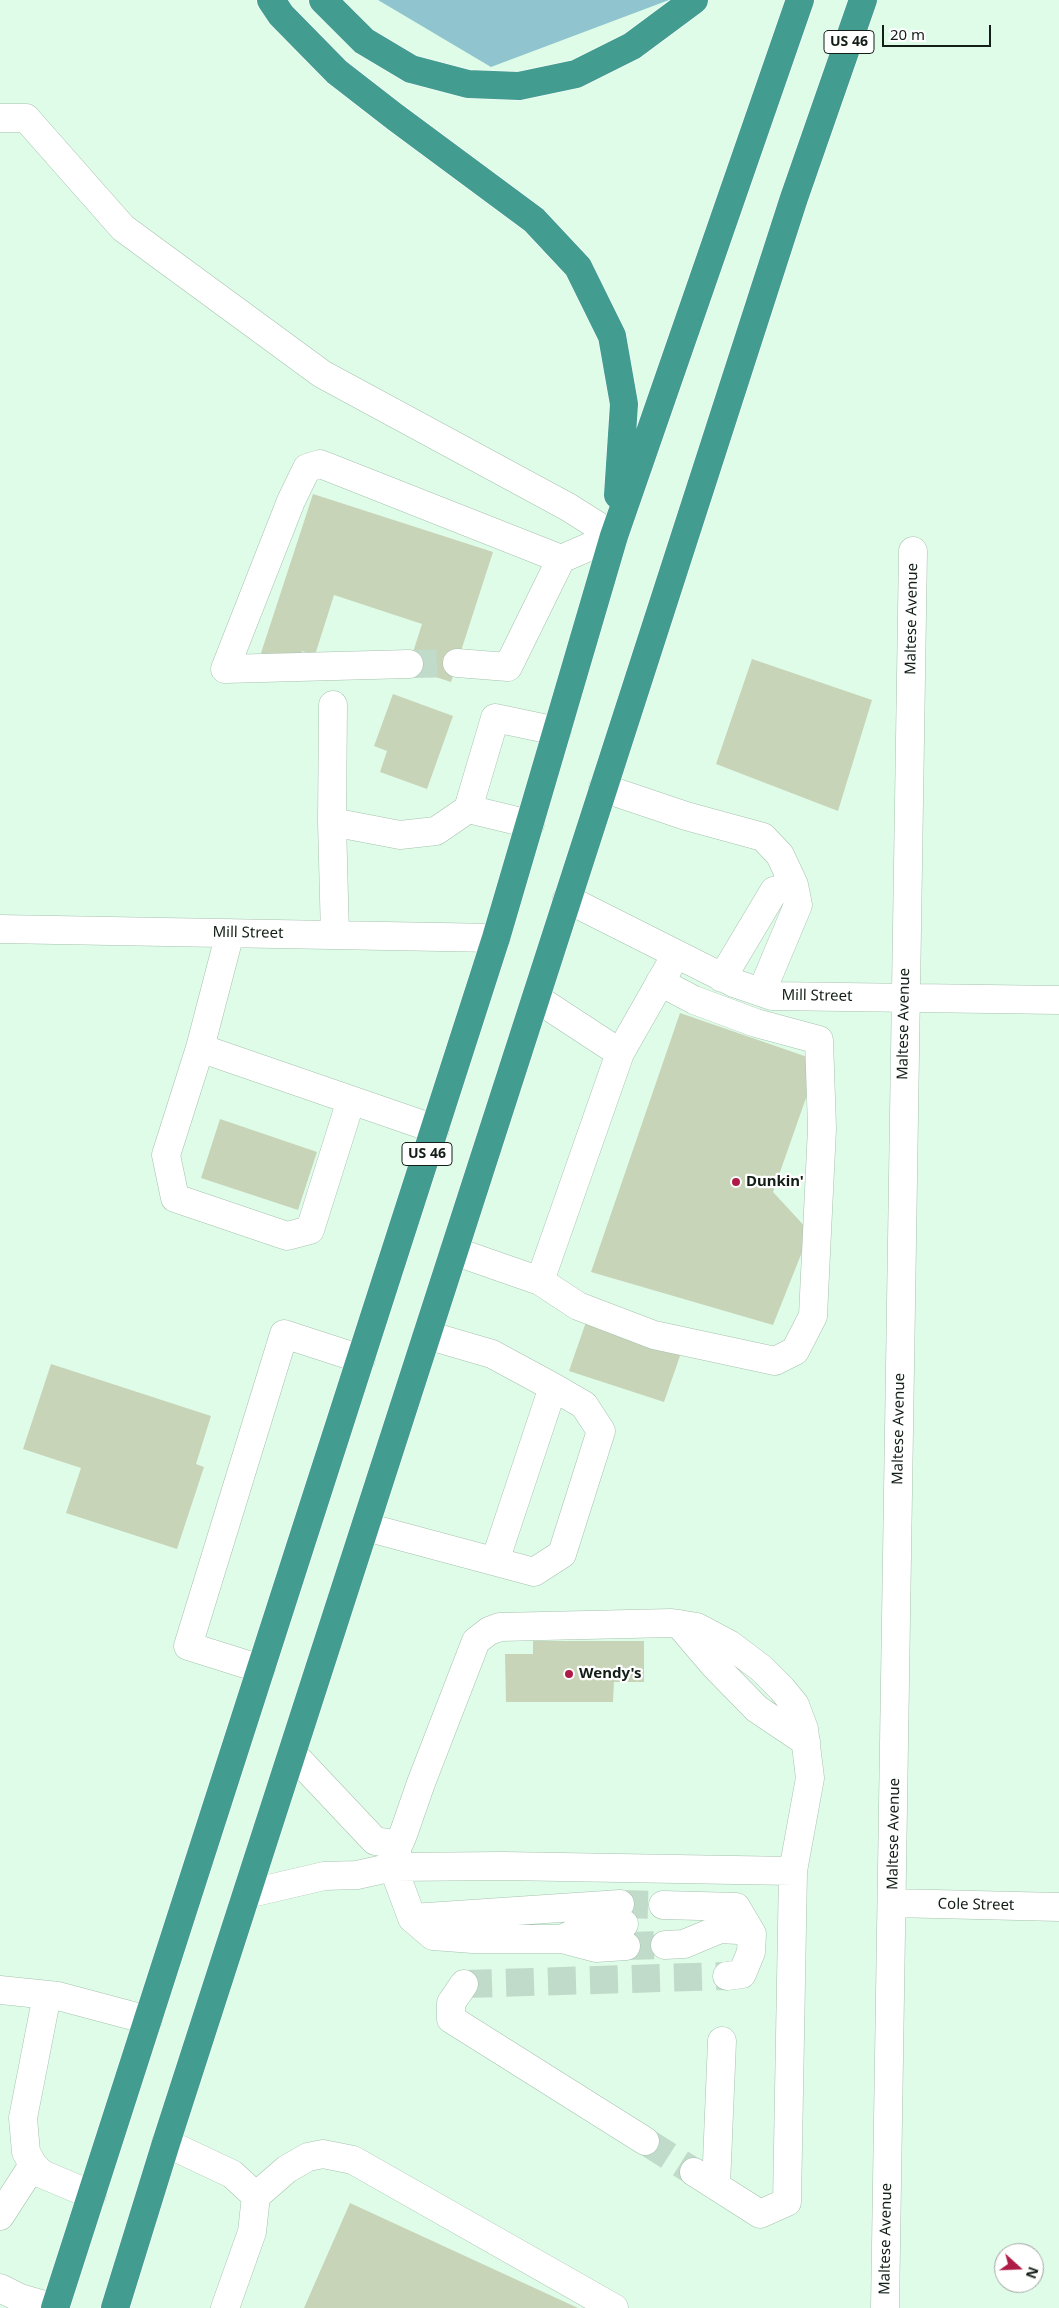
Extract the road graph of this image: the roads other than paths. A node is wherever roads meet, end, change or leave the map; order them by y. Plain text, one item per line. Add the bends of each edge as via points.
1 (270, 0) edge
2 (323, 0) edge
3 (694, 0) edge
4 (800, 0) edge
5 (863, 0) edge
6 (0, 118) edge
7 (614, 536) junction
8 (913, 551) dead end
9 (561, 559) junction
10 (457, 663) tunnel mouth
11 (409, 664) tunnel mouth
12 (333, 705) dead end
13 (558, 731) junction
14 (603, 788) junction
15 (468, 809) junction
16 (332, 822) junction
17 (530, 824) junction
18 (794, 885) junction
19 (567, 899) junction
20 (0, 929) edge
21 (230, 933) junction
22 (335, 935) junction
23 (496, 938) junction
24 (675, 954) junction
25 (722, 978) junction
26 (660, 982) junction
27 (762, 991) junction
28 (819, 996) junction
29 (904, 997) junction
30 (536, 998) junction
31 (1059, 1000) edge
32 (819, 1040) junction
33 (200, 1048) junction
34 (620, 1053) junction
35 (351, 1100) junction
36 (435, 1129) junction
37 (454, 1252) junction
38 (540, 1281) junction
39 (427, 1335) junction
40 (361, 1359) junction
41 (553, 1387) junction
42 (366, 1526) junction
43 (495, 1561) junction
44 (261, 1669) junction
45 (292, 1754) junction
46 (396, 1855) junction
47 (792, 1871) junction
48 (247, 1894) junction
49 (893, 1903) junction
50 (1059, 1907) edge
51 (412, 1918) junction
52 (752, 1934) junction
53 (728, 1976) tunnel mouth
54 (464, 1984) dead end
55 (0, 1990) edge
56 (47, 1995) junction
57 (148, 2020) junction
58 (722, 2041) dead end
59 (645, 2141) tunnel mouth
60 (166, 2142) junction
61 (33, 2165) junction
62 (92, 2195) junction
63 (256, 2196) junction
64 (0, 2216) edge
65 (0, 2288) edge
66 (222, 2307) edge
67 (54, 2308) edge
68 (115, 2308) edge
69 (614, 2308) edge
70 (885, 2308) edge

1 - 7 highway via 280,15 337,72 534,220 578,268 612,336 624,404
2 - 3 highway via 364,41 411,69 468,84 519,86 576,74 632,46
4 - 7 highway, US 46
5 - 14 highway, US 46 via 791,207
6 - 7 street via 26,118 123,228 322,374 568,507
7 - 9 street
7 - 13 highway, US 46
8 - 29 street, Maltese Avenue
9 - 10 street via 508,667
9 - 11 street via 320,464 307,468 225,669
12 - 16 street
13 - 15 street via 495,718
13 - 17 highway, US 46
14 - 18 street via 763,838 780,855
14 - 19 highway, US 46
15 - 16 street via 436,831 400,835
15 - 17 street
16 - 22 street
17 - 23 highway, US 46
18 - 25 street via 774,891
18 - 27 street via 798,906
19 - 24 street, Mill Street
19 - 30 highway, US 46
20 - 21 street, Mill Street
21 - 22 street, Mill Street
21 - 33 street
22 - 23 street, Mill Street
23 - 36 highway, US 46
24 - 25 street, Mill Street
24 - 26 street
25 - 27 street, Mill Street
26 - 32 street via 703,1003
26 - 34 street
27 - 28 street, Mill Street via 772,996
28 - 29 street, Mill Street
28 - 32 street
29 - 31 street, Mill Street
29 - 49 street, Maltese Avenue
30 - 34 street
30 - 37 highway, US 46
32 - 38 street via 822,1128 813,1316 795,1351 775,1361 654,1335 578,1306
33 - 35 street
33 - 35 street via 166,1155 175,1198 287,1236 310,1230
34 - 38 street
35 - 36 street
36 - 40 highway, US 46
37 - 38 street
37 - 39 highway, US 46
39 - 41 street via 492,1354
39 - 42 highway, US 46
40 - 44 highway, US 46
40 - 44 street via 284,1334 188,1646
41 - 43 street
41 - 43 street via 584,1405 600,1431 562,1554 534,1572
42 - 43 street
42 - 45 highway, US 46
44 - 57 highway, US 46
45 - 46 street via 374,1842 384,1844
45 - 48 highway, US 46
46 - 47 street via 503,1866
46 - 47 street via 476,1641 500,1627 679,1624 697,1627 728,1644 761,1668 795,1705 804,1729 810,1778
46 - 48 street via 357,1875 324,1876
46 - 51 street
47 - 58 street via 787,2202 760,2214 705,2179
48 - 60 highway, US 46
49 - 50 street, Cole Street
49 - 70 street, Maltese Avenue
51 - 51 street via 433,1936 473,1939 562,1939 594,1924 623,1925
52 - 52 street via 736,1907 664,1924 692,1923
52 - 53 street via 751,1952 742,1974
54 - 59 street via 451,2003 451,2019
55 - 56 street
56 - 57 street
56 - 61 street via 23,2118 26,2152
57 - 62 highway, US 46
60 - 63 street via 232,2174
60 - 68 highway, US 46
61 - 62 street via 42,2174
61 - 64 street
62 - 67 highway, US 46
63 - 66 street via 252,2232
63 - 69 street via 287,2169 308,2157 324,2154 345,2157
65 - 67 street

